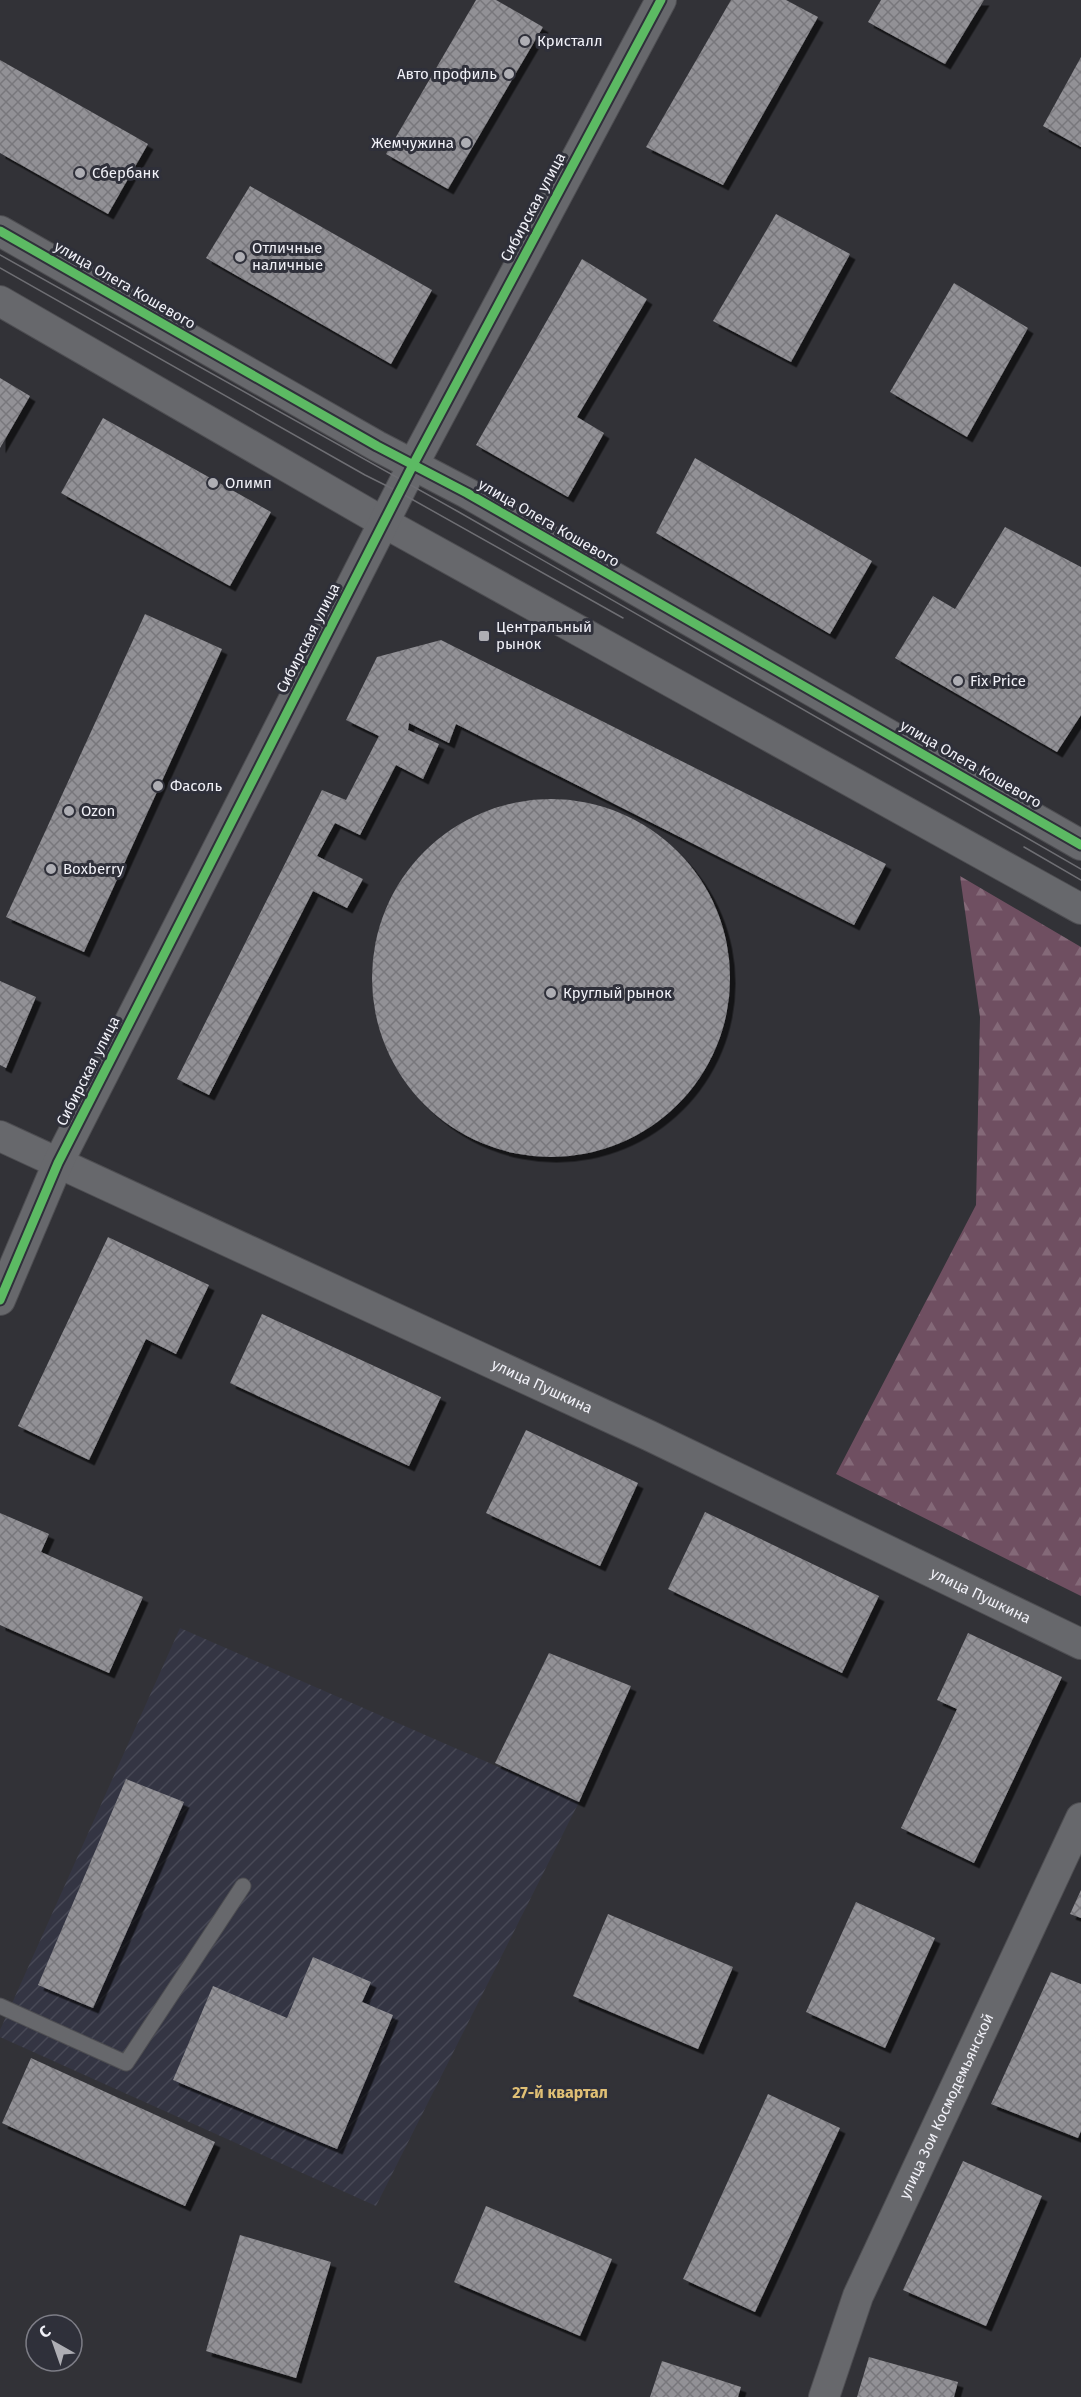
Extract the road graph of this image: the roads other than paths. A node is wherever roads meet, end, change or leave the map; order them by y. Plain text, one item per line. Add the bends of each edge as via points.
1 (661, 0) edge
2 (0, 231) edge
3 (0, 301) edge
4 (414, 463) junction
5 (383, 522) junction
6 (1081, 845) edge
7 (1081, 909) edge
8 (0, 1136) edge
9 (58, 1162) junction
10 (0, 1300) edge
11 (1081, 1644) edge
12 (1081, 1818) edge
13 (243, 1886) dead end
14 (0, 2006) edge
15 (824, 2397) edge

1 - 4 street, Сибирская улица
2 - 4 street, улица Олега Кошевого via 377,446
3 - 5 street
4 - 5 street, Сибирская улица
4 - 6 street, улица Олега Кошевого
5 - 7 street
5 - 9 street, Сибирская улица
8 - 9 street, улица Пушкина
9 - 10 street, Сибирская улица
9 - 11 street, улица Пушкина via 650,1436
12 - 15 street, улица Зои Космодемьянской via 858,2296
13 - 14 lane via 126,2063

